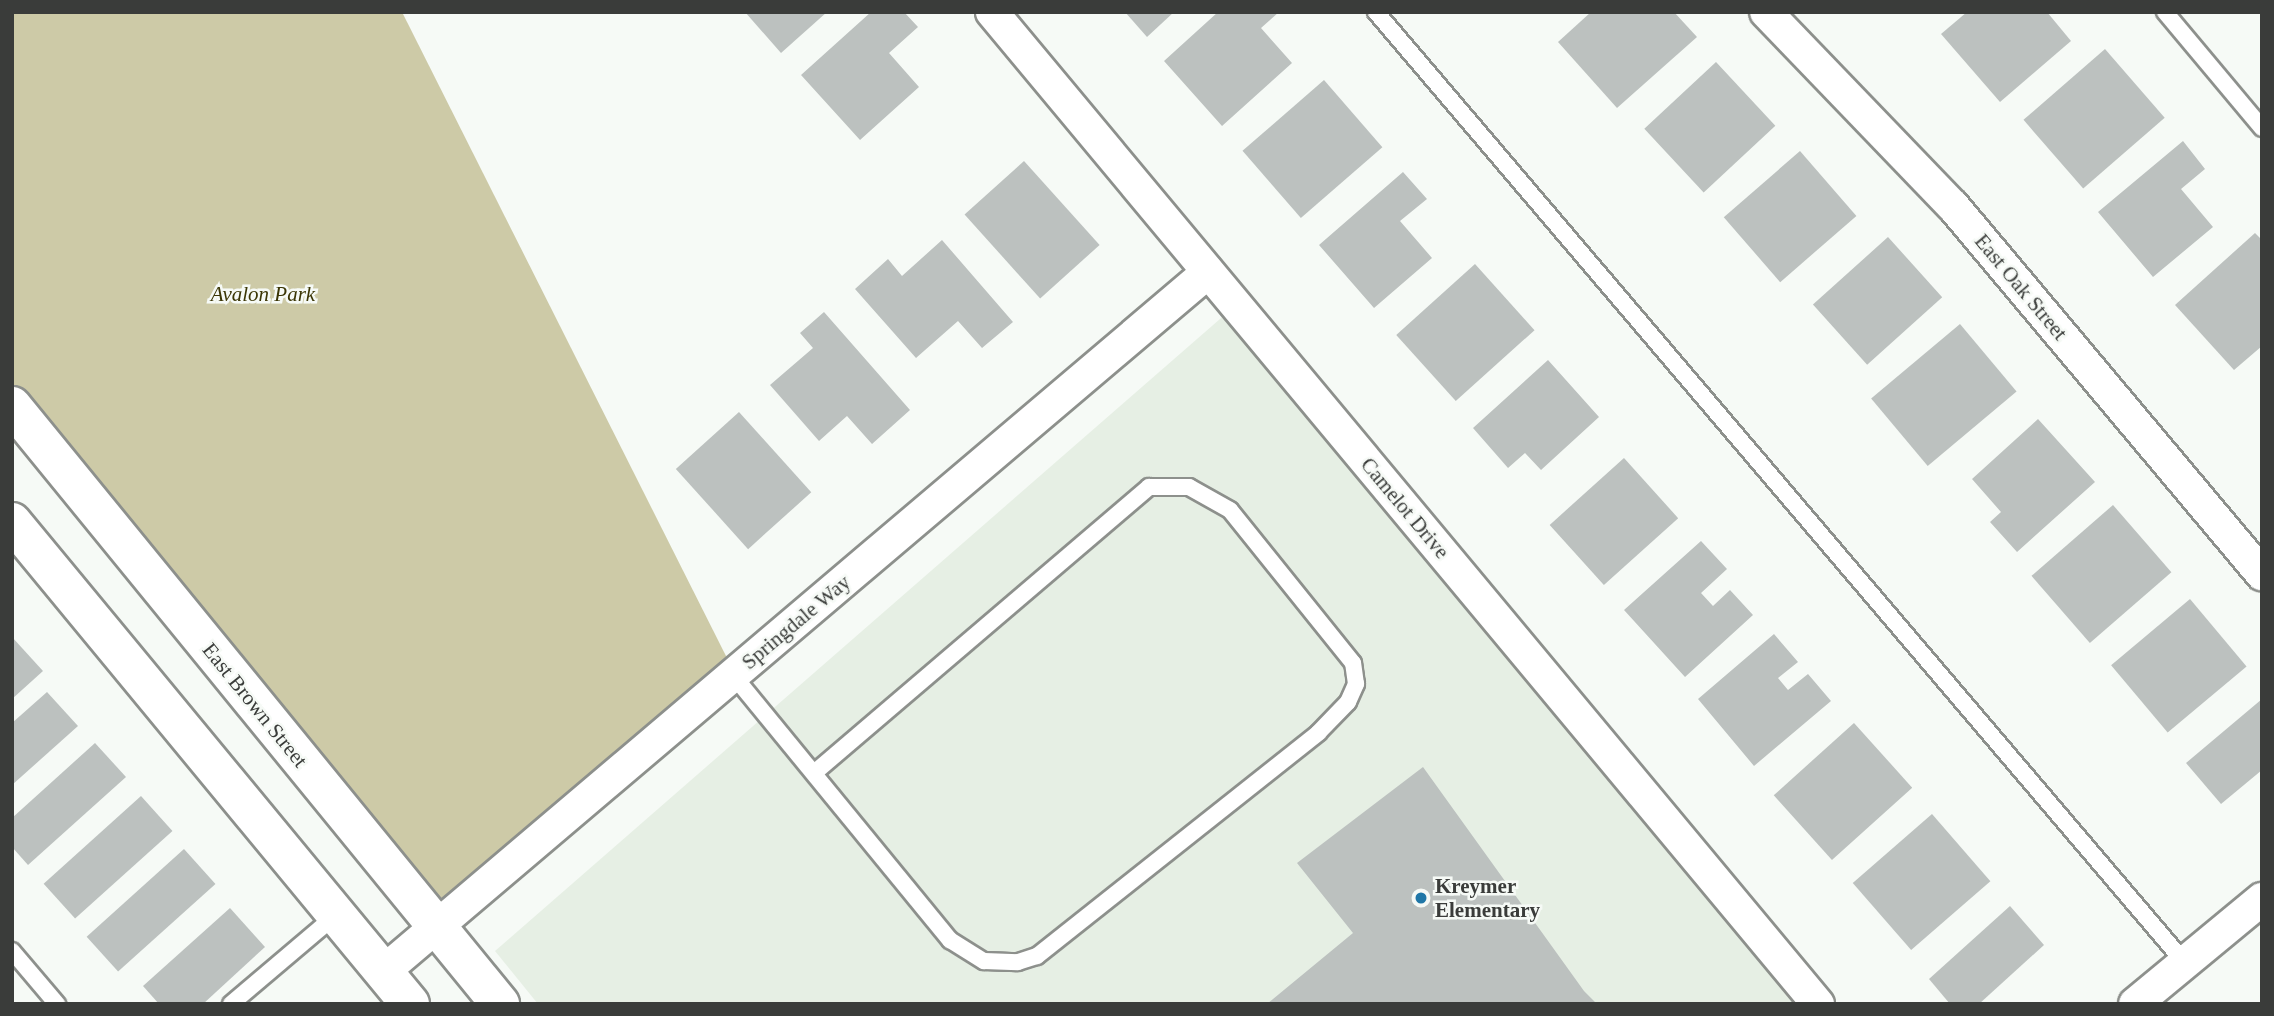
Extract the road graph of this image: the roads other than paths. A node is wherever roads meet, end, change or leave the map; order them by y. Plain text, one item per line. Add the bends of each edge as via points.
1 (992, 12) edge
2 (1376, 12) edge
3 (1766, 12) edge
4 (2165, 12) edge
5 (2262, 128) edge
6 (1208, 272) junction
7 (12, 406) edge
8 (12, 522) edge
9 (2262, 574) edge
10 (733, 676) junction
11 (814, 774) junction
12 (2262, 899) edge
13 (336, 915) junction
14 (436, 928) junction
15 (12, 951) edge
16 (2185, 962) junction
17 (383, 972) junction
18 (57, 1004) edge
19 (231, 1004) edge
20 (410, 1004) edge
21 (500, 1004) edge
22 (1818, 1004) edge
23 (2135, 1004) edge

1 - 6 street, Camelot Drive
2 - 16 lane
3 - 9 street, East Oak Street via 1954,206
4 - 5 lane
6 - 10 street, Springdale Way
6 - 22 street, Camelot Drive
7 - 14 main road, East Brown Street
8 - 13 main road
10 - 11 lane
10 - 14 street, Springdale Way
11 - 11 lane via 950,940 984,961 1018,962 1037,956 1318,733 1348,702 1356,684 1353,663 1230,510 1189,487 1149,487
12 - 16 street
13 - 17 main road
13 - 19 lane
14 - 17 street, Springdale Way
14 - 21 main road, East Brown Street
15 - 18 lane
16 - 23 street
17 - 20 main road

